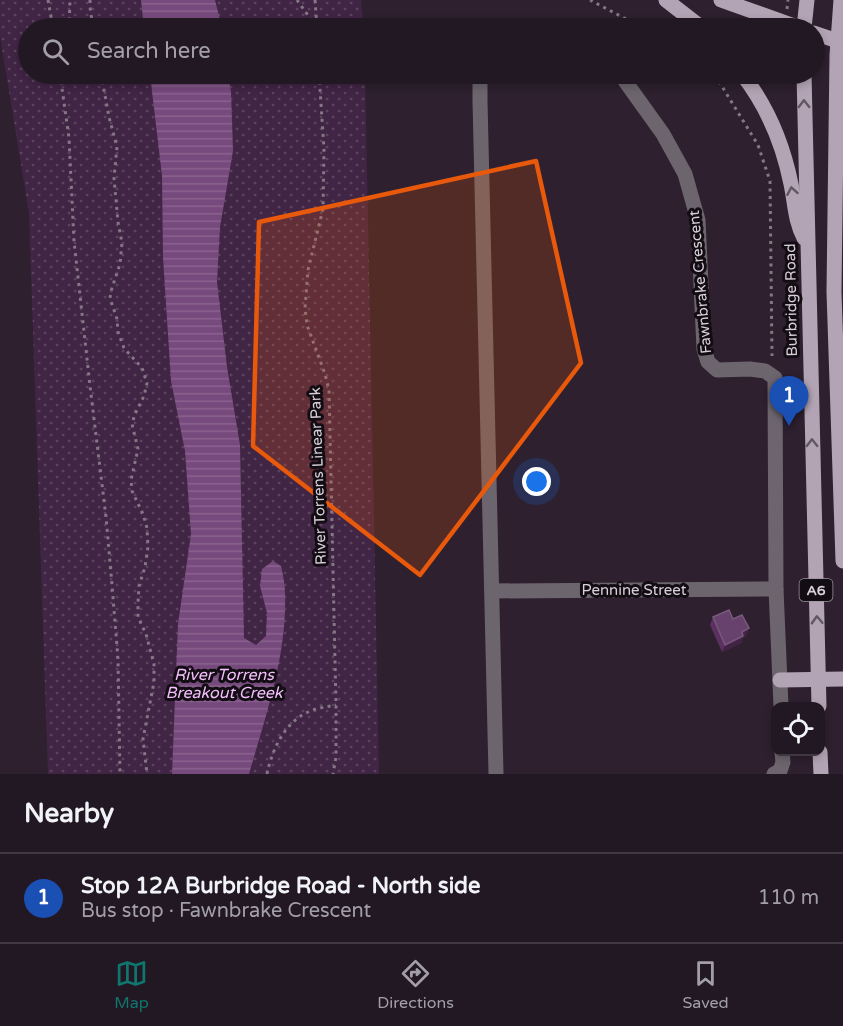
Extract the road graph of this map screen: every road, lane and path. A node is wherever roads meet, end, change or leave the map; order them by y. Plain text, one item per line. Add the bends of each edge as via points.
1 (48, 0) edge
2 (70, 0) edge
3 (90, 0) edge
4 (297, 0) edge
5 (315, 0) edge
6 (590, 0) edge
7 (666, 0) edge
8 (721, 0) edge
9 (807, 0) edge
10 (825, 0) edge
11 (841, 4) edge
12 (51, 18) edge
13 (69, 18) edge
14 (92, 18) edge
15 (310, 18) edge
16 (316, 18) edge
17 (624, 18) edge
18 (689, 18) edge
19 (773, 18) edge
20 (804, 18) edge
21 (825, 37) edge
22 (841, 42) edge
23 (62, 84) edge
24 (103, 84) edge
25 (320, 84) edge
26 (480, 84) edge
27 (627, 84) edge
28 (721, 84) edge
29 (749, 84) edge
30 (804, 84) edge
31 (843, 181) edge
32 (834, 203) junction
33 (808, 246) junction
34 (772, 356) dead end
35 (840, 372) edge
36 (843, 561) edge
37 (776, 589) junction
38 (492, 591) junction
39 (819, 679) junction
40 (843, 679) edge
41 (780, 680) junction
42 (781, 702) edge
43 (819, 702) edge
44 (336, 705) junction
45 (782, 756) edge
46 (820, 756) edge
47 (120, 774) edge
48 (147, 774) edge
49 (267, 774) edge
50 (333, 774) edge
51 (496, 774) edge
52 (774, 774) edge
53 (820, 774) edge

1 - 12 path
2 - 13 path
3 - 14 path
4 - 15 path
5 - 16 path
6 - 17 path
7 - 18 main road
8 - 19 main road
9 - 20 main road
10 - 11 main road
11 - 22 main road, A6
21 - 22 main road
22 - 32 main road, A6
23 - 47 path via 75,250 111,573 118,659
24 - 48 path via 117,147 114,178 122,243 110,298 124,348 142,368 147,383 132,424 138,449 131,480 147,528 138,617 154,664 143,739
25 - 44 path, River Torrens Linear Park via 324,203 308,270 305,308 329,390
26 - 38 street
27 - 37 street, Fawnbrake Crescent via 663,134 685,174 698,220 704,349 708,362 717,370 765,370 775,378
28 - 34 path via 758,145 770,181
33 -> 29 main road via 799,228 787,167 773,125
33 -> 30 main road, Burbridge Road / A6
31 - 32 main road
32 - 35 main road, A6 via 834,292
39 -> 33 main road, Burbridge Road / A6
35 - 36 main road, A6
37 - 38 street, Pennine Street
37 - 41 street, Fawnbrake Crescent
38 - 51 street
39 - 40 main road
39 - 41 main road
39 - 43 main road, Burbridge Road / A6
41 - 42 street, Fawnbrake Crescent
44 - 49 path via 308,712 292,722 281,736
44 - 50 path, River Torrens Linear Park
45 - 52 street via 780,771
46 - 53 main road

